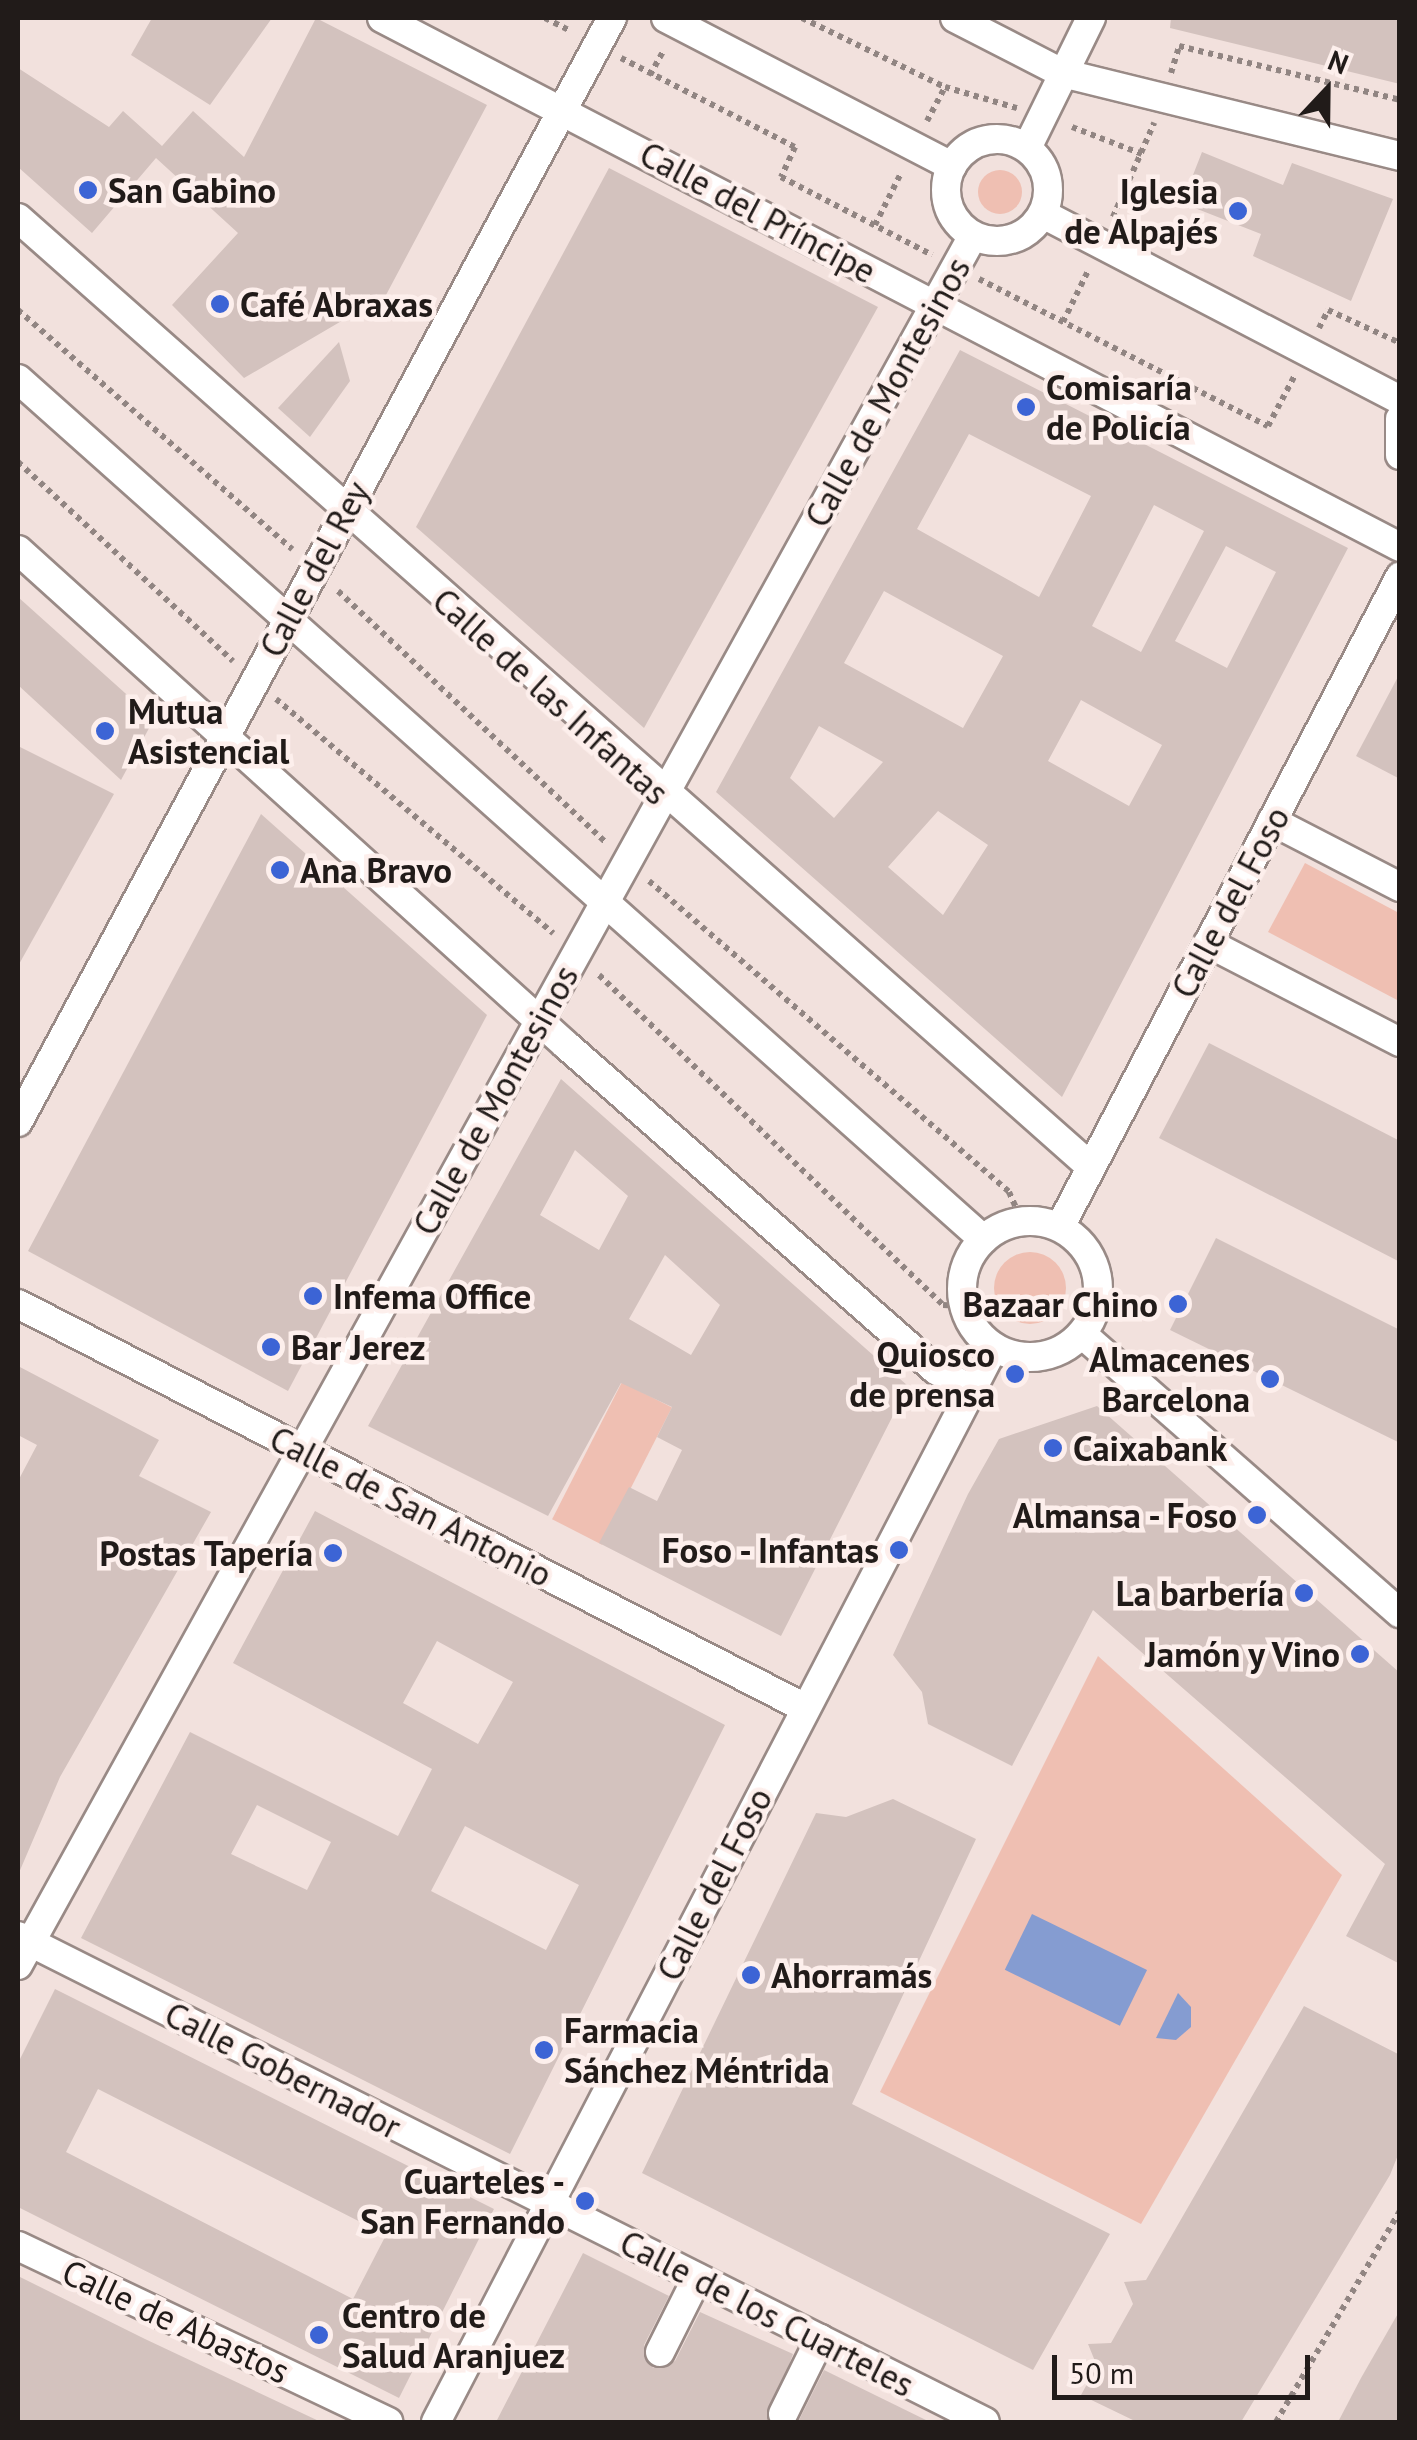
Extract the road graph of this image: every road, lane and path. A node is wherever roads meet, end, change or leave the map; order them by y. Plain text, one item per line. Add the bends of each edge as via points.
1 (382, 18) edge
2 (545, 18) edge
3 (612, 18) edge
4 (666, 18) edge
5 (802, 18) edge
6 (954, 18) edge
7 (1091, 18) edge
8 (556, 20) edge
9 (598, 45) junction
10 (1062, 73) junction
11 (562, 109) junction
12 (1042, 115) junction
13 (1027, 148) junction
14 (1142, 154) dead end
15 (1400, 156) edge
16 (952, 166) junction
17 (1043, 214) junction
18 (18, 218) edge
19 (973, 236) junction
20 (956, 267) junction
21 (936, 304) junction
22 (18, 310) edge
23 (18, 379) edge
24 (1400, 400) edge
25 (1400, 419) edge
26 (1268, 426) dead end
27 (1400, 455) edge
28 (18, 462) edge
29 (345, 511) junction
30 (1400, 546) edge
31 (18, 550) edge
32 (314, 568) junction
33 (1400, 577) edge
34 (286, 621) junction
35 (254, 681) junction
36 (225, 736) junction
37 (664, 796) junction
38 (1272, 821) junction
39 (627, 862) junction
40 (1400, 887) edge
41 (606, 901) junction
42 (1208, 943) junction
43 (576, 952) junction
44 (540, 1021) junction
45 (1400, 1042) edge
46 (26, 1083) edge
47 (18, 1122) edge
48 (1091, 1167) junction
49 (1022, 1221) junction
50 (1060, 1227) junction
51 (983, 1239) junction
52 (18, 1304) edge
53 (964, 1306) junction
54 (1082, 1334) junction
55 (994, 1347) junction
56 (969, 1388) junction
57 (302, 1450) junction
58 (1400, 1613) edge
59 (805, 1708) junction
60 (22, 1948) edge
61 (548, 2204) junction
62 (1400, 2211) edge
63 (18, 2246) edge
64 (697, 2278) junction
65 (820, 2339) junction
66 (660, 2352) dead end
67 (783, 2414) dead end
68 (948, 2414) edge
69 (388, 2422) edge
70 (436, 2422) edge
71 (985, 2422) edge
72 (1276, 2422) edge

1 - 11 street, Calle del Príncipe
2 - 8 path
3 - 9 street, Calle del Rey
4 - 16 street
5 - 12 path via 945,86
6 - 10 street
7 - 10 street
8 - 9 path
9 - 11 street, Calle del Rey
9 - 20 path via 795,147 781,177
10 - 12 street
10 - 15 street
11 - 21 street, Calle del Príncipe
11 - 29 street, Calle del Rey
12 - 13 street
12 - 14 path
13 - 16 street via 977,142
13 - 17 street via 1045,171
16 - 19 street via 946,197
17 - 19 street via 1020,236
17 - 24 street
18 - 29 street, Calle de las Infantas
19 - 20 street, Calle de Montesinos
20 - 21 street, Calle de Montesinos
20 - 26 path
21 - 30 street, Calle del Príncipe
21 - 37 street, Calle de Montesinos
22 - 32 path
23 - 34 street
25 - 27 street
28 - 35 path
29 - 32 street, Calle del Rey
29 - 37 street, Calle de las Infantas
31 - 36 street
32 - 34 street, Calle del Rey
32 - 39 path
33 - 38 street, Calle del Foso
34 - 35 street, Calle del Rey
34 - 41 street
35 - 36 street, Calle del Rey
35 - 43 path
36 - 44 street
36 - 46 street, Calle del Rey
37 - 39 street, Calle de Montesinos
37 - 48 street, Calle de las Infantas
38 - 40 street
38 - 42 street, Calle del Foso
39 - 41 street, Calle de Montesinos
39 - 49 path via 1009,1192
41 - 43 street, Calle de Montesinos
41 - 51 street
42 - 45 street
42 - 48 street, Calle del Foso
43 - 44 street, Calle de Montesinos
43 - 53 path via 942,1305
44 - 56 street via 936,1370
44 - 57 street, Calle de Montesinos
46 - 47 street, Calle del Rey
48 - 50 street, Calle del Foso
49 - 50 street
49 - 51 street
50 - 54 street via 1098,1275
51 - 53 street via 964,1270
52 - 57 street, Calle de San Antonio
53 - 55 street
54 - 55 street via 1050,1355
54 - 58 street
55 - 56 street, Calle del Foso
56 - 59 street, Calle del Foso
57 - 59 street, Calle de San Antonio
57 - 60 street, Calle de Montesinos
59 - 61 street, Calle del Foso
60 - 61 street, Calle Gobernador
61 - 64 street, Calle de los Cuarteles
61 - 70 street, Calle del Foso
62 - 72 path
63 - 69 street, Calle de Abastos
64 - 65 street, Calle de los Cuarteles
64 - 66 street
65 - 67 street
65 - 68 street, Calle de los Cuarteles
68 - 71 street, Calle de los Cuarteles

